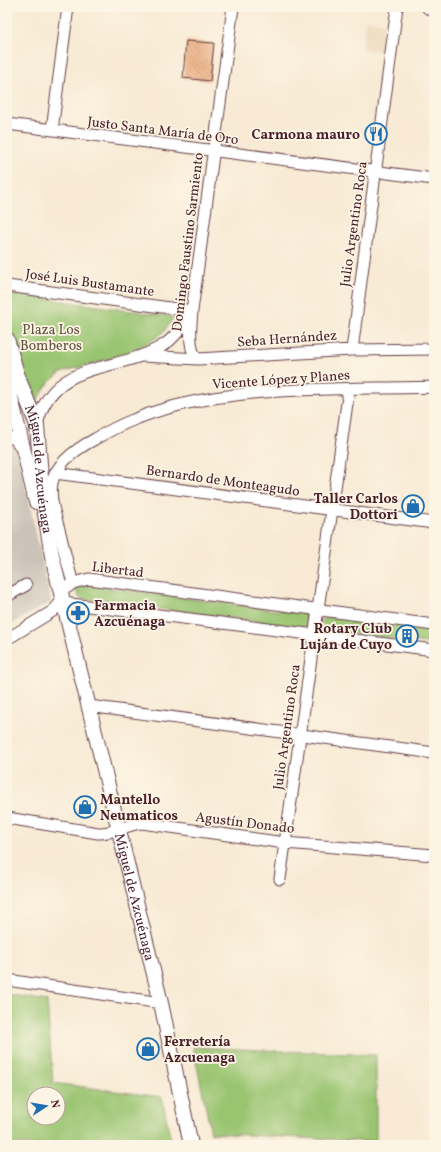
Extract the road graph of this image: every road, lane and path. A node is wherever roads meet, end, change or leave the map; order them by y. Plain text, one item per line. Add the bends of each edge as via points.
1 (68, 7) edge
2 (233, 7) edge
3 (397, 7) edge
4 (429, 7) edge
5 (434, 8) edge
6 (7, 124) edge
7 (52, 130) junction
8 (213, 152) junction
9 (375, 171) junction
10 (434, 179) edge
11 (7, 286) edge
12 (192, 311) junction
13 (7, 338) edge
14 (434, 349) edge
15 (352, 350) junction
16 (143, 356) junction
17 (198, 359) junction
18 (7, 381) edge
19 (434, 388) edge
20 (349, 389) junction
21 (14, 408) junction
22 (7, 423) edge
23 (37, 424) junction
24 (7, 436) edge
25 (26, 459) junction
26 (55, 473) junction
27 (332, 510) junction
28 (434, 523) edge
29 (52, 556) junction
30 (73, 583) junction
31 (26, 585) dead end
32 (7, 596) edge
33 (63, 600) junction
34 (318, 610) junction
35 (434, 625) edge
36 (314, 634) junction
37 (7, 638) edge
38 (434, 650) edge
39 (89, 706) junction
40 (300, 736) junction
41 (434, 753) edge
42 (7, 818) edge
43 (119, 830) junction
44 (285, 842) junction
45 (434, 855) edge
46 (280, 879) dead end
47 (7, 980) edge
48 (161, 1003) junction
49 (191, 1145) edge

1 - 7 street
2 - 8 street, Domingo Faustino Sarmiento
3 - 9 street, Julio Argentino Roca
4 - 5 main road
6 - 7 street, Justo Santa María de Oro
7 - 8 street, Justo Santa María de Oro
8 - 9 street, Justo Santa María de Oro
8 - 12 street, Domingo Faustino Sarmiento
9 - 10 street, Justo Santa María de Oro
9 - 15 street, Julio Argentino Roca
11 - 12 street, José Luis Bustamante
12 - 16 street, Seba Hernández via 173,338
12 - 17 street, Domingo Faustino Sarmiento via 192,348 194,356
13 - 23 main road, Miguel de Azcuénaga via 18,377
14 - 15 street, Seba Hernández
15 - 17 street, Seba Hernández
16 - 17 street, Seba Hernández
16 - 23 street, Seba Hernández via 77,374 67,380 42,406
18 - 21 main road, Miguel de Azcuénaga
19 - 20 street, Vicente López y Planes
20 - 26 street, Vicente López y Planes via 236,395 169,408 132,420 82,446 70,455
20 - 27 street, Julio Argentino Roca
21 - 22 street
21 - 25 main road, Miguel de Azcuénaga
23 - 29 main road, Miguel de Azcuénaga via 43,502
24 - 25 street via 16,440
25 - 29 main road, Miguel de Azcuénaga via 41,523
26 - 27 street, Bernardo de Monteagudo
26 - 30 street, Miguel de Azcuénaga via 52,503
27 - 28 street, Bernardo de Monteagudo
27 - 34 street, Julio Argentino Roca
29 - 33 main road, Miguel de Azcuénaga
30 - 33 street, Libertad via 65,592
30 - 34 street, Libertad via 89,579
31 - 32 street
33 - 36 street via 80,606
33 - 37 street, Libertad via 53,611
33 - 39 main road, Miguel de Azcuénaga
34 - 35 street, Libertad
34 - 36 street, Julio Argentino Roca
36 - 38 street
36 - 40 street, Julio Argentino Roca
39 - 40 street
39 - 43 main road, Miguel de Azcuénaga
40 - 41 street
40 - 44 street, Julio Argentino Roca
42 - 43 street, Agustín Donado via 98,833
43 - 44 street, Agustín Donado via 142,824
43 - 48 main road, Miguel de Azcuénaga
44 - 45 street, Agustín Donado
44 - 46 street, Julio Argentino Roca
47 - 48 street
48 - 49 main road, Miguel de Azcuénaga

